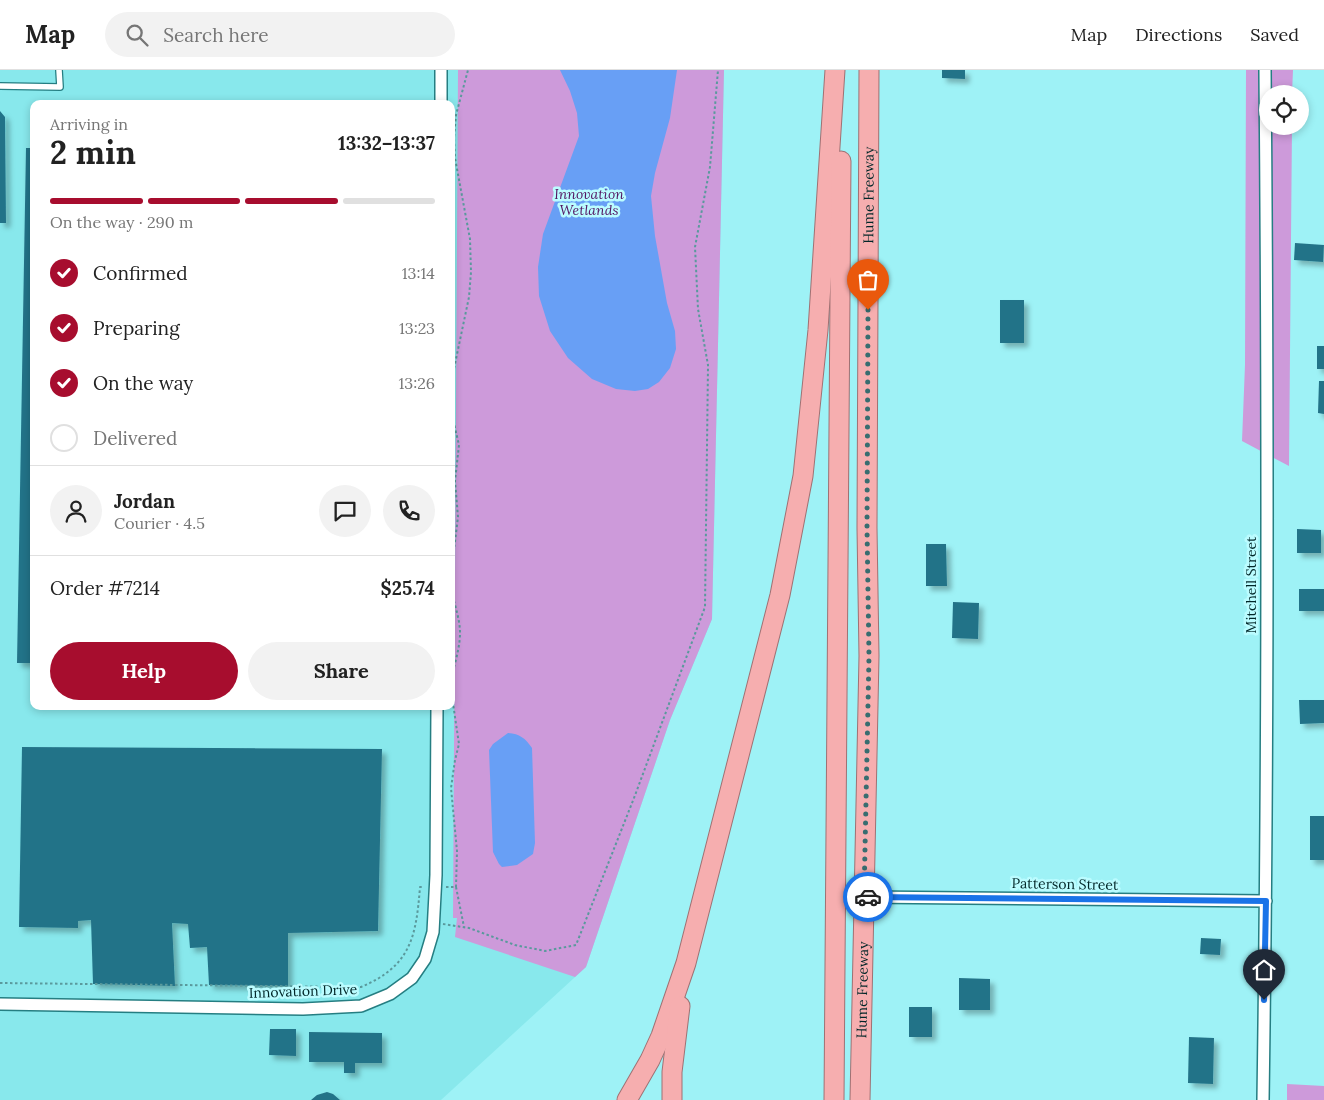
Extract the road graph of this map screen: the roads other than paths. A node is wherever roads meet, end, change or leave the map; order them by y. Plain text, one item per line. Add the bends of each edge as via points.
1 (60, 70) edge
2 (441, 70) edge
3 (835, 70) edge
4 (842, 70) edge
5 (869, 70) edge
6 (1265, 70) edge
7 (0, 86) edge
8 (440, 100) edge
9 (437, 710) edge
10 (864, 897) junction
11 (1266, 901) junction
12 (686, 963) junction
13 (0, 1004) edge
14 (627, 1100) edge
15 (672, 1100) edge
16 (834, 1100) edge
17 (860, 1100) edge
18 (1263, 1100) edge

1 - 7 lane via 60,87
2 - 8 street
3 - 12 highway via 818,330 803,476 780,595
4 - 16 highway, Hume Freeway
5 - 10 highway, Hume Freeway via 869,656
6 - 11 street, Mitchell Street
9 - 13 street, Innovation Drive via 433,932 425,959 412,978 390,994 361,1006 303,1009
10 - 11 street, Patterson Street
10 - 17 highway, Hume Freeway
11 - 18 street, Mitchell Street
12 - 14 highway via 661,1036
12 - 15 highway via 674,1051

